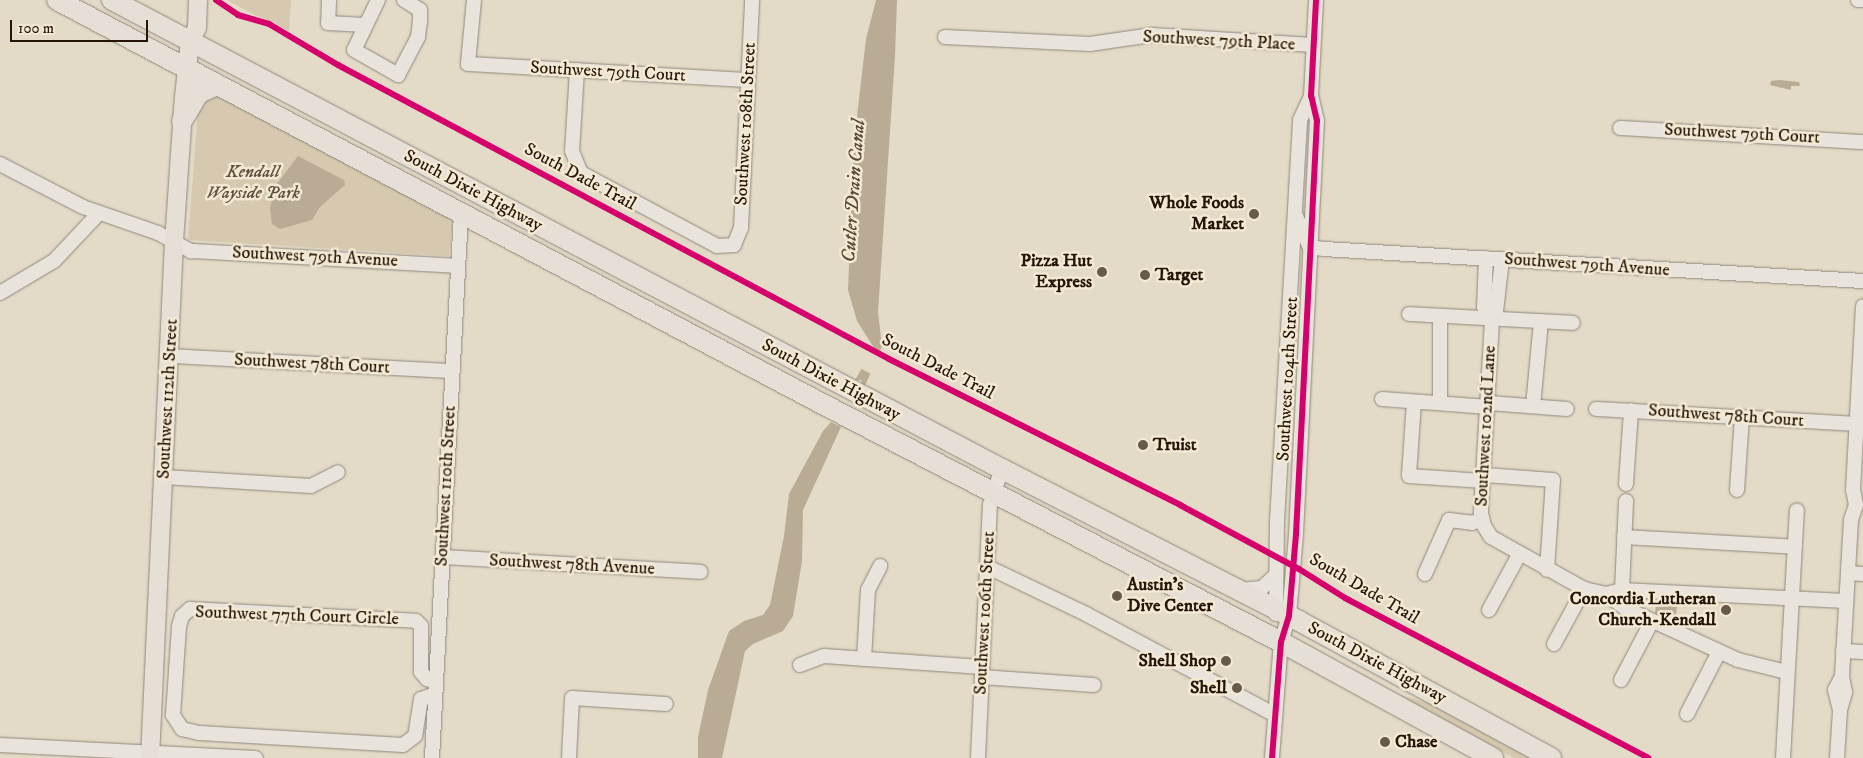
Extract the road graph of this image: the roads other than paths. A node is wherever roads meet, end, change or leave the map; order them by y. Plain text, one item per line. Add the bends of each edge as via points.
1 (57, 0) edge
2 (112, 0) edge
3 (187, 0) edge
4 (198, 0) edge
5 (329, 0) edge
6 (378, 0) edge
7 (404, 0) edge
8 (467, 0) edge
9 (474, 0) edge
10 (752, 0) edge
11 (1316, 0) edge
12 (1858, 0) edge
13 (1863, 0) edge
14 (420, 5) edge
15 (365, 26) junction
16 (945, 37) dead end
17 (190, 41) junction
18 (1313, 45) junction
19 (468, 61) junction
20 (186, 68) junction
21 (577, 70) junction
22 (748, 80) junction
23 (217, 85) junction
24 (1310, 96) junction
25 (182, 121) junction
26 (1620, 128) dead end
27 (1863, 142) edge
28 (0, 164) edge
29 (464, 186) junction
30 (100, 213) junction
31 (461, 214) junction
32 (1295, 214) junction
33 (174, 242) junction
34 (1310, 247) junction
35 (1486, 258) junction
36 (1502, 259) junction
37 (458, 266) junction
38 (1863, 281) edge
39 (0, 293) edge
40 (1863, 306) edge
41 (1409, 314) dead end
42 (1440, 316) junction
43 (1492, 320) junction
44 (1540, 321) junction
45 (1573, 323) dead end
46 (171, 356) junction
47 (452, 371) junction
48 (1382, 399) dead end
49 (1414, 402) junction
50 (1440, 404) junction
51 (1489, 405) junction
52 (1533, 406) junction
53 (1567, 409) dead end
54 (1596, 409) dead end
55 (1631, 410) junction
56 (1742, 417) junction
57 (1856, 424) junction
58 (1002, 469) junction
59 (338, 472) dead end
60 (164, 478) junction
61 (1484, 478) junction
62 (1626, 484) dead end
63 (1737, 490) dead end
64 (993, 492) junction
65 (1626, 501) dead end
66 (1798, 510) dead end
67 (1484, 526) junction
68 (1277, 527) junction
69 (1624, 537) junction
70 (1795, 547) junction
71 (1295, 550) junction
72 (1519, 555) junction
73 (442, 557) junction
74 (880, 566) dead end
75 (988, 567) junction
76 (1546, 570) junction
77 (701, 572) dead end
78 (1848, 573) junction
79 (1425, 574) dead end
80 (1863, 574) edge
81 (1275, 576) junction
82 (1584, 589) junction
83 (1236, 590) junction
84 (1622, 590) junction
85 (1606, 594) junction
86 (1791, 598) junction
87 (1846, 601) junction
88 (1489, 610) dead end
89 (1282, 613) junction
90 (1652, 621) junction
91 (1281, 642) junction
92 (1554, 644) dead end
93 (421, 645) junction
94 (437, 650) junction
95 (1844, 651) junction
96 (1719, 652) junction
97 (1863, 652) edge
98 (864, 659) junction
99 (800, 665) dead end
100 (982, 672) junction
101 (1787, 672) junction
102 (1621, 680) dead end
103 (1094, 685) dead end
104 (436, 688) junction
105 (666, 704) dead end
106 (1687, 714) dead end
107 (1275, 715) junction
108 (0, 745) edge
109 (151, 755) edge
110 (256, 758) edge
111 (432, 758) edge
112 (569, 758) edge
113 (978, 758) edge
114 (1272, 758) edge
115 (1493, 758) edge
116 (1551, 758) edge
117 (1783, 758) edge
118 (1837, 758) edge

1 - 20 highway, South Dixie Highway
2 - 17 highway, South Dixie Highway
3 - 17 main road, Southwest 112th Street via 186,22
4 - 17 main road, Southwest 112th Street via 197,28
5 - 15 street via 328,23
6 - 15 street
7 - 14 street
8 - 19 street via 464,52
9 - 19 street
10 - 22 street, Southwest 108th Street
11 - 18 street, Southwest 104th Street
12 - 13 street
14 - 15 street via 418,36 398,75 354,50
16 - 18 street, Southwest 79th Place via 1090,44 1152,35
17 - 20 main road, Southwest 112th Street
17 - 29 highway, South Dixie Highway
18 - 24 street, Southwest 104th Street
19 - 21 street, Southwest 79th Court
20 - 23 highway, South Dixie Highway
20 - 25 main road, Southwest 112th Street
21 - 22 street, Southwest 79th Court
21 - 22 street, Southwest 108th Street via 572,146 575,165 589,180 717,246 734,245 741,228
23 - 25 highway via 199,93
23 - 31 highway, South Dixie Highway
24 - 32 street, Southwest 104th Street via 1300,120
24 - 34 street, Southwest 104th Street via 1317,121
25 - 33 main road, Southwest 112th Street
26 - 27 street, Southwest 79th Court
28 - 30 street, Southwest 79th Avenue
29 - 31 highway
29 - 58 highway, South Dixie Highway
30 - 33 street, Southwest 79th Avenue via 158,233
30 - 39 street via 54,261
31 - 37 street, Southwest 110th Street
31 - 64 highway, South Dixie Highway
32 - 34 street
32 - 68 street, Southwest 104th Street
33 - 37 street, Southwest 79th Avenue via 191,251
33 - 46 main road, Southwest 112th Street
34 - 35 street, Southwest 79th Avenue
34 - 71 street, Southwest 104th Street
35 - 36 street, Southwest 79th Avenue
35 - 43 street, Southwest 102nd Lane via 1484,307
36 - 38 street, Southwest 79th Avenue
36 - 43 street, Southwest 102nd Lane via 1496,312
37 - 47 street, Southwest 110th Street
40 - 57 street
41 - 42 street
42 - 43 street
42 - 50 street
43 - 44 street
43 - 51 street, Southwest 102nd Lane
44 - 45 street
44 - 52 street
46 - 47 street, Southwest 78th Court
46 - 60 main road, Southwest 112th Street
47 - 73 street, Southwest 110th Street
48 - 49 street
49 - 50 street
49 - 61 street via 1409,476
50 - 51 street
51 - 52 street
51 - 61 street, Southwest 102nd Lane
52 - 53 street
54 - 55 street, Southwest 78th Court
55 - 56 street, Southwest 78th Court
55 - 62 street
56 - 57 street, Southwest 78th Court
56 - 63 street
57 - 78 street via 1853,490 1856,505 1851,520
58 - 64 street, Southwest 106th Street
58 - 83 highway, South Dixie Highway
59 - 60 street via 311,486
60 - 109 main road, Southwest 112th Street
61 - 67 street, Southwest 102nd Lane
61 - 76 street via 1553,480
64 - 75 street, Southwest 106th Street
64 - 91 highway, South Dixie Highway
65 - 69 street
66 - 70 street
67 - 72 street via 1496,542
67 - 79 street via 1449,520
68 - 71 street
68 - 81 street, Southwest 104th Street
69 - 70 street
69 - 84 street
70 - 86 street
71 - 89 street, Southwest 104th Street
72 - 76 street
72 - 88 street
73 - 77 street, Southwest 78th Avenue
73 - 94 street, Southwest 110th Street
74 - 98 street via 868,590
75 - 100 street, Southwest 106th Street
75 - 107 street via 1086,614
76 - 82 street
78 - 80 street
78 - 87 street
81 - 83 street via 1262,588
81 - 89 street, Southwest 104th Street
82 - 85 street
82 - 92 street
83 - 89 highway, South Dixie Highway
84 - 85 street
84 - 86 street
85 - 90 street
86 - 87 street
86 - 101 street
87 - 95 street
89 - 91 street, Southwest 104th Street
89 - 116 highway, South Dixie Highway
90 - 96 street
90 - 102 street
91 - 107 street, Southwest 104th Street
91 - 115 highway, South Dixie Highway
93 - 94 street
93 - 104 street via 421,672
93 - 104 street, Southwest 77th Court Circle via 421,626 413,620 190,609 182,616 179,626 173,715 182,729 199,733 403,745 415,736 419,703
94 - 104 street, Southwest 110th Street
95 - 97 street
95 - 118 street via 1842,676 1846,692 1840,710
96 - 101 street via 1757,667
96 - 106 street
98 - 99 street via 824,656
98 - 100 street
100 - 103 street
100 - 113 street, Southwest 106th Street
101 - 117 street
104 - 111 street, Southwest 110th Street
105 - 112 street via 572,698
107 - 114 street, Southwest 104th Street
108 - 109 street
109 - 110 street

